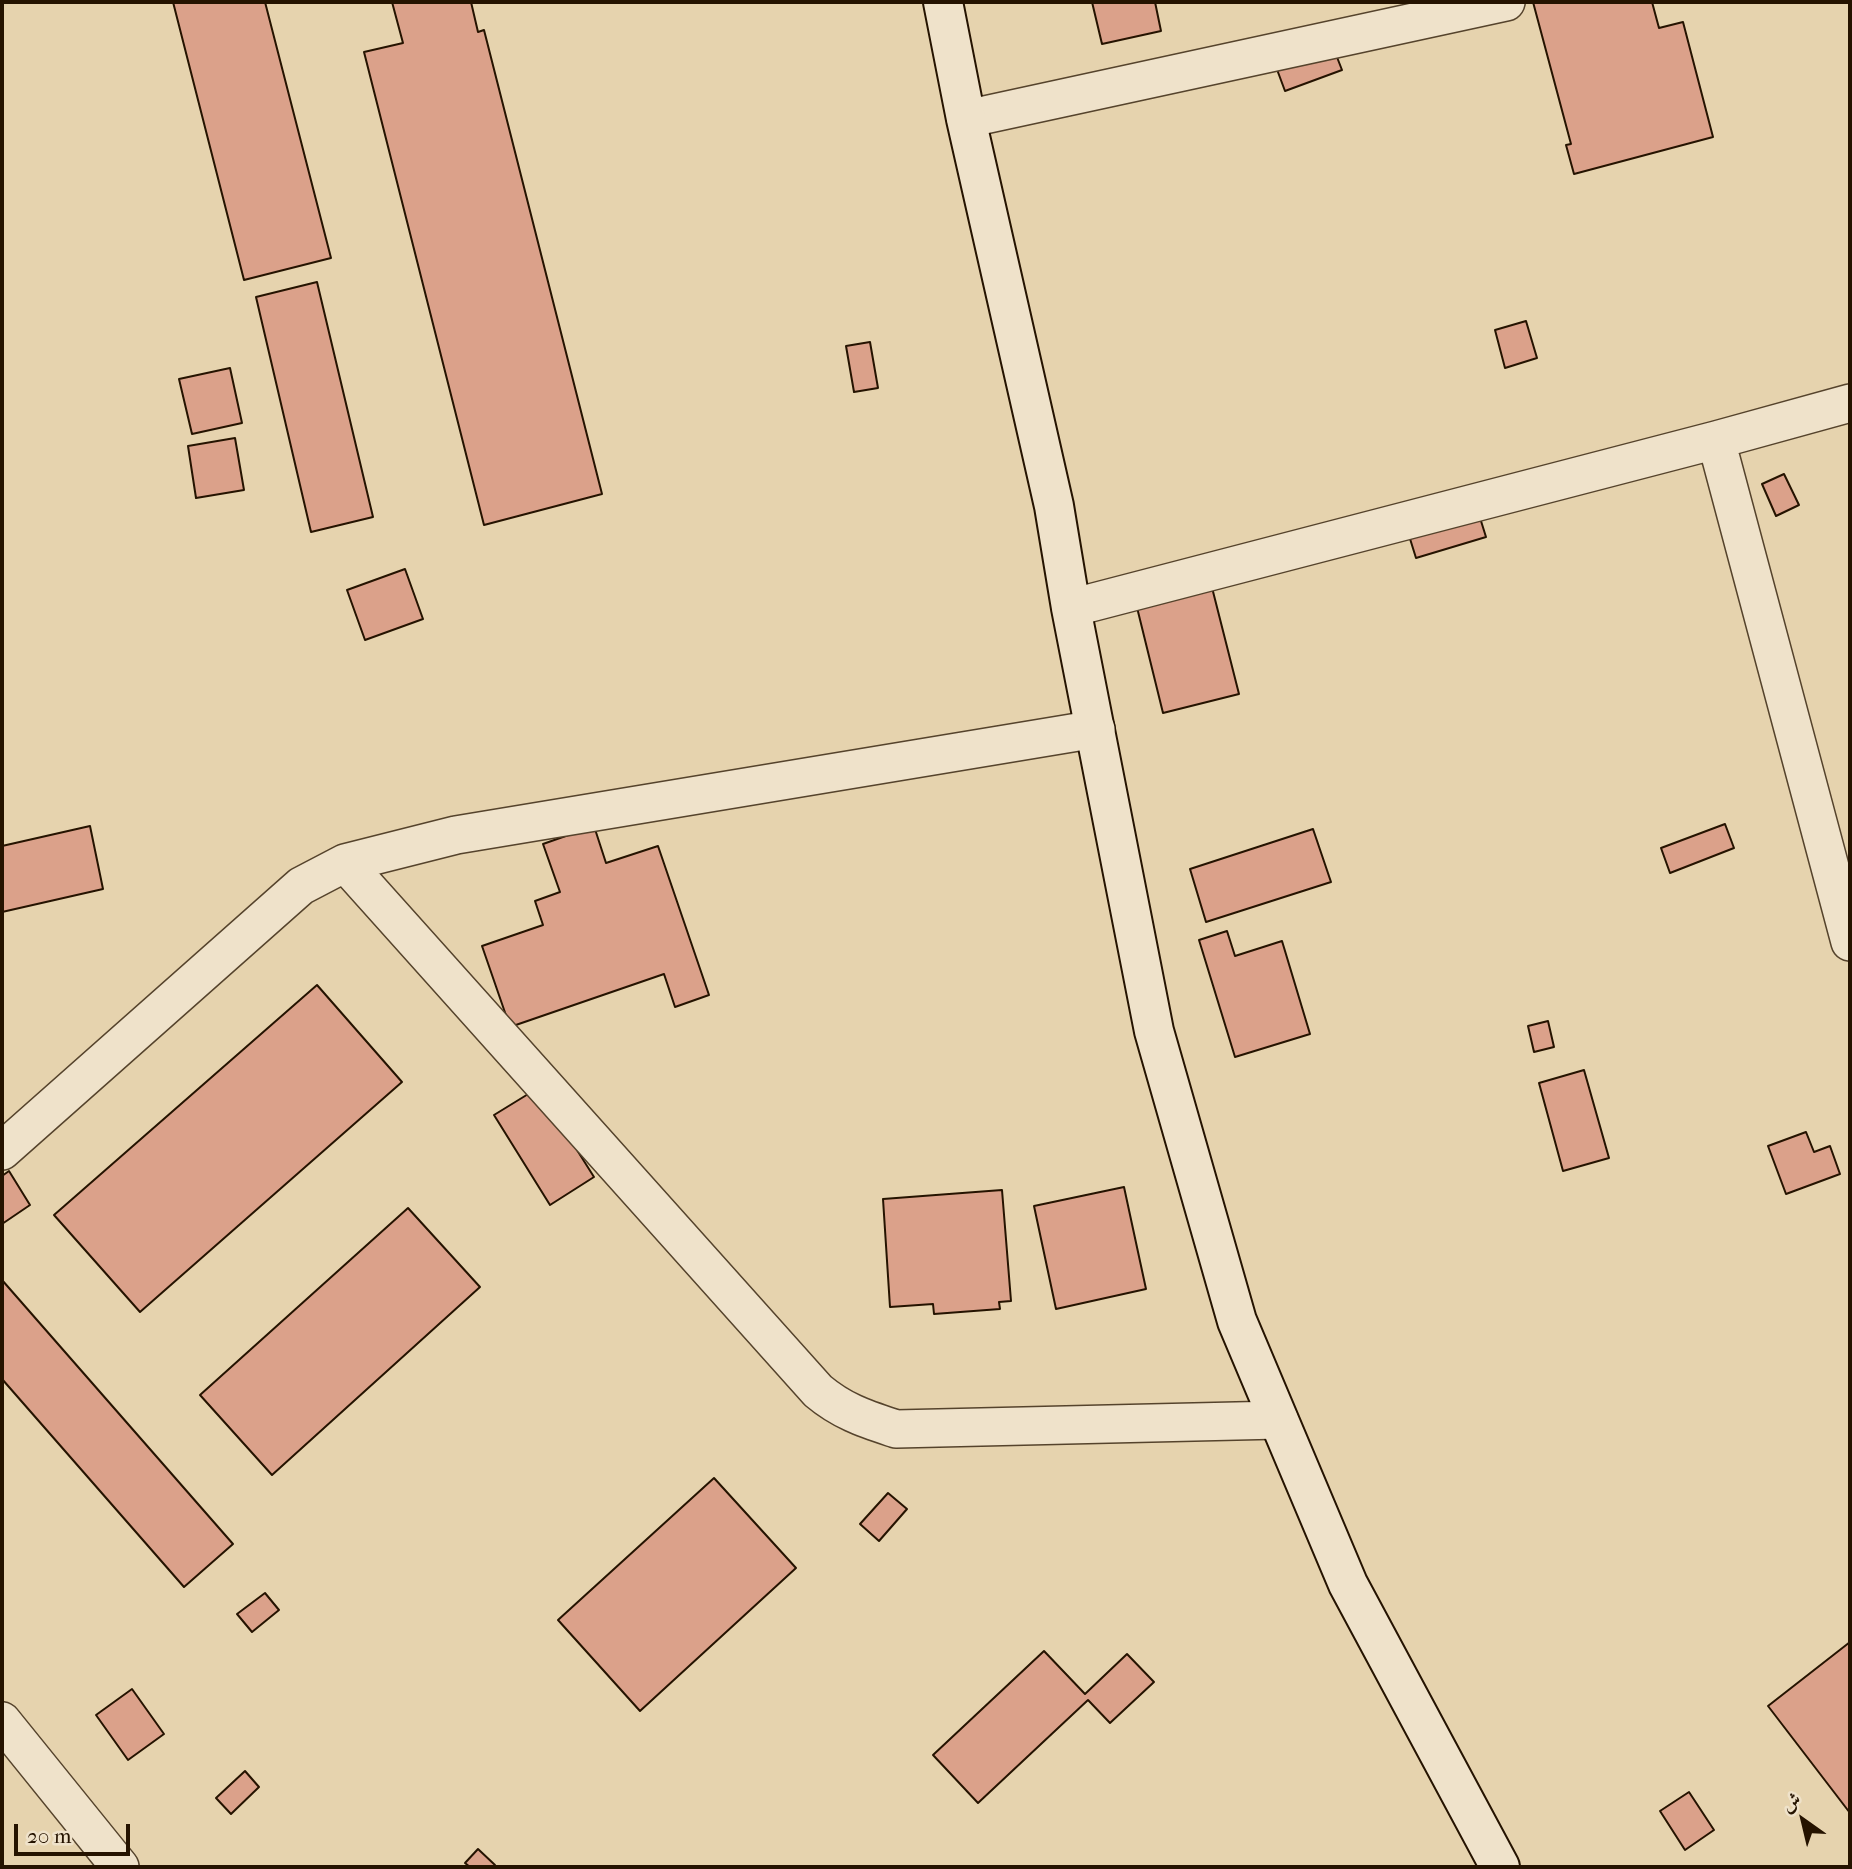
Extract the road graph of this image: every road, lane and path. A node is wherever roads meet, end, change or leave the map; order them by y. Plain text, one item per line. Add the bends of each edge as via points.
1 (943, 2) edge
2 (1506, 2) edge
3 (966, 119) junction
4 (1850, 403) edge
5 (1716, 440) junction
6 (1071, 608) junction
7 (1096, 729) junction
8 (345, 863) junction
9 (1850, 942) edge
10 (2, 1150) edge
11 (1279, 1420) junction
12 (2, 1721) edge
13 (120, 1867) edge
14 (1500, 1867) edge

1 - 3 main road
2 - 3 street
3 - 6 main road via 1054,506
4 - 5 street
5 - 6 street
5 - 9 street
6 - 7 main road
7 - 8 street via 457,835
7 - 11 main road via 1154,1031 1237,1321
8 - 10 street via 300,886
8 - 11 street via 834,1404 896,1429
11 - 14 main road via 1348,1584
12 - 13 street

